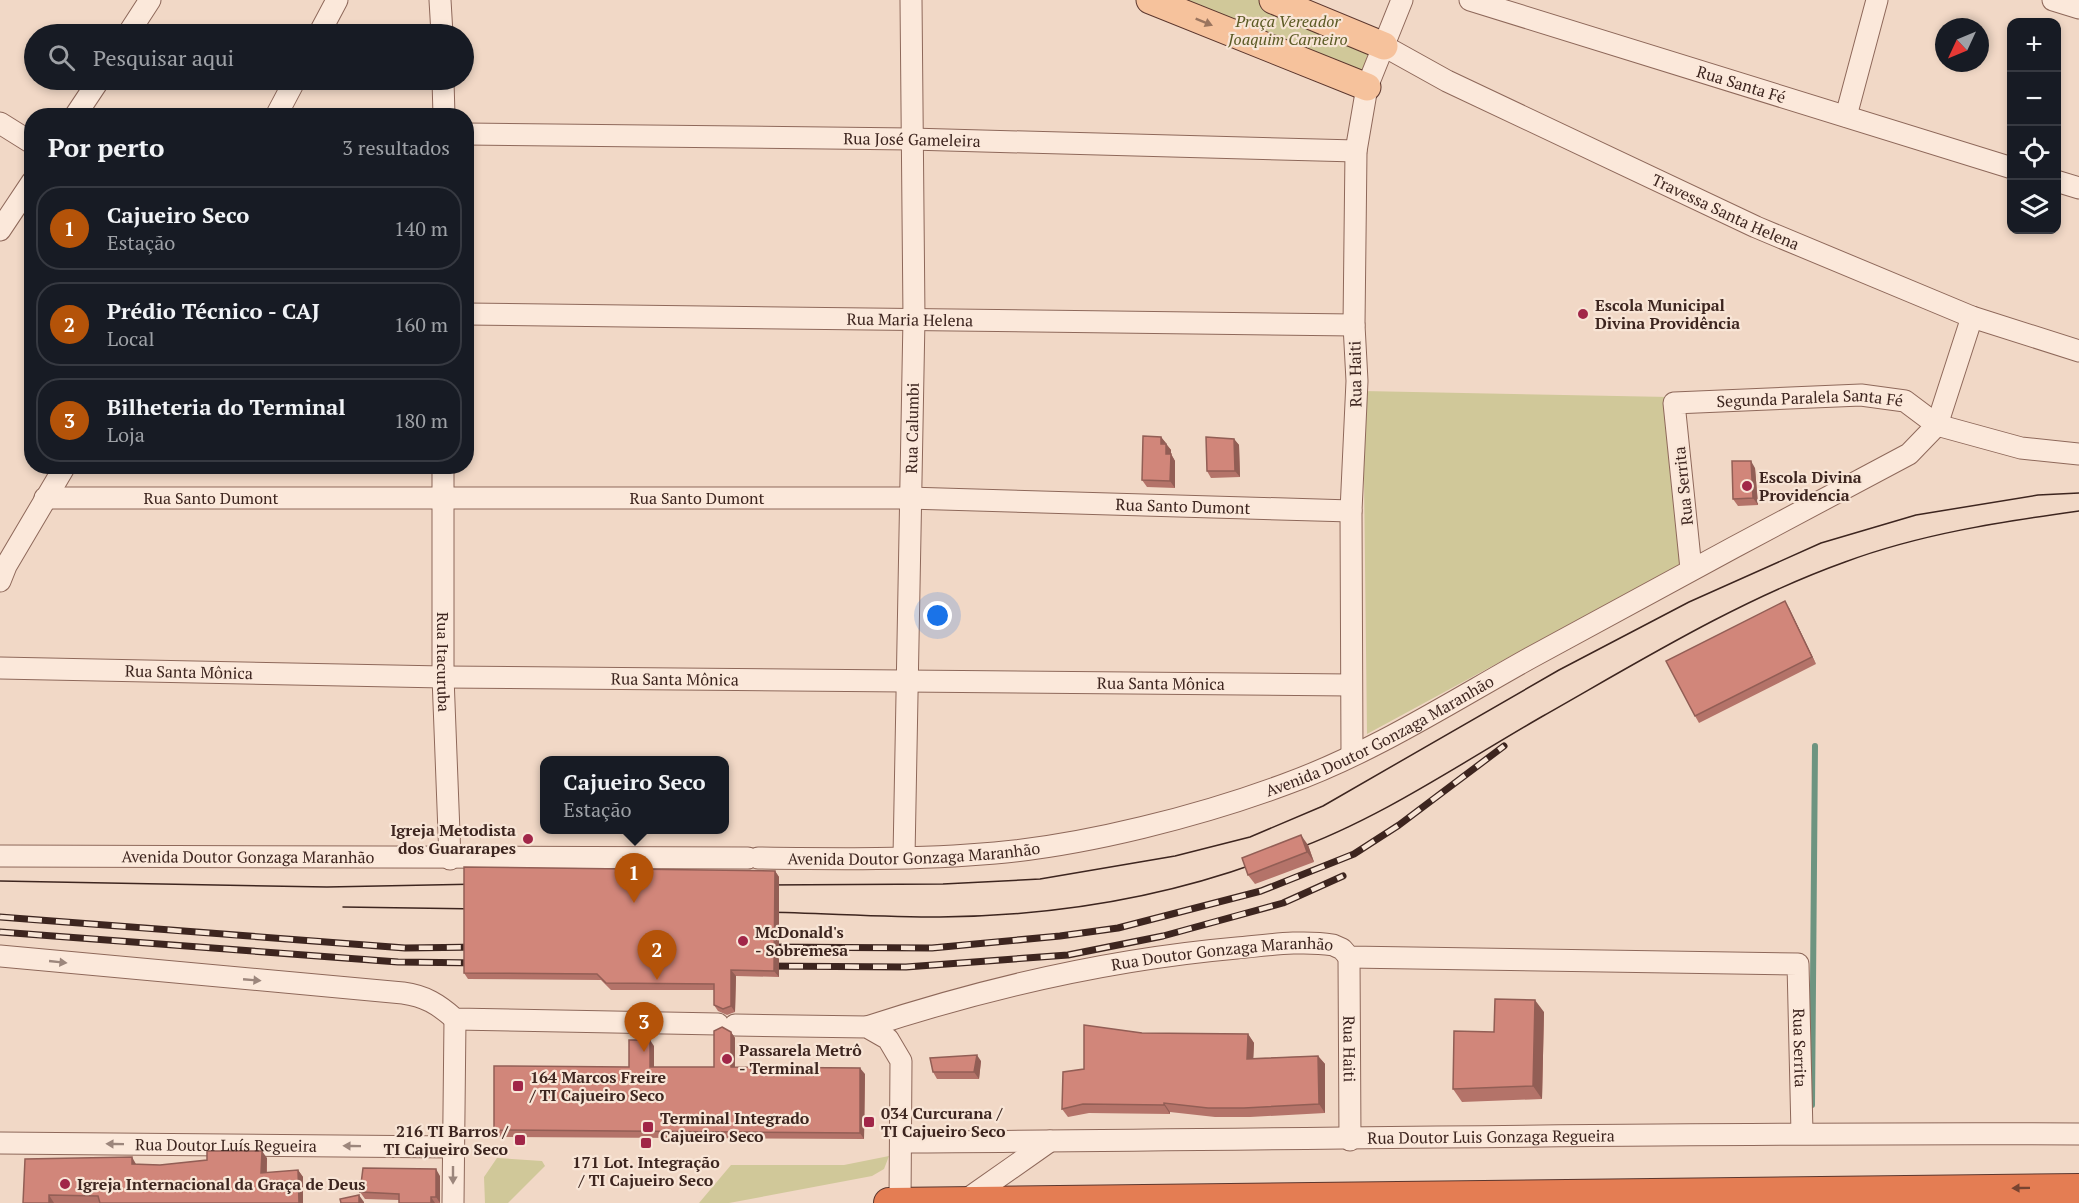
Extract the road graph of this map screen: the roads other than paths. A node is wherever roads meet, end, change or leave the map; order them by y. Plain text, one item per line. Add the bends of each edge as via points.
1 (150, 0) edge
2 (337, 0) edge
3 (440, 0) edge
4 (911, 0) edge
5 (1150, 0) edge
6 (1273, 0) edge
7 (1402, 0) edge
8 (1470, 0) edge
9 (1877, 0) edge
10 (2053, 0) edge
11 (2079, 8) edge
12 (134, 24) edge
13 (324, 24) edge
14 (441, 24) edge
15 (1384, 46) junction
16 (1367, 87) junction
17 (92, 90) edge
18 (290, 90) edge
19 (443, 90) edge
20 (80, 108) edge
21 (280, 108) edge
22 (444, 108) edge
23 (1845, 116) junction
24 (0, 123) edge
25 (474, 134) edge
26 (24, 138) edge
27 (911, 139) junction
28 (1356, 151) junction
29 (2007, 166) edge
30 (2061, 183) edge
31 (2079, 188) edge
32 (24, 194) edge
33 (0, 230) edge
34 (474, 314) edge
35 (1972, 317) junction
36 (914, 318) junction
37 (1354, 325) junction
38 (2079, 351) edge
39 (1674, 403) joint
40 (1937, 425) junction
41 (2079, 454) edge
42 (60, 474) edge
43 (443, 474) edge
44 (45, 498) junction
45 (443, 498) junction
46 (908, 498) junction
47 (1351, 511) junction
48 (1691, 569) junction
49 (0, 581) edge
50 (0, 668) edge
51 (443, 676) junction
52 (905, 680) junction
53 (1350, 685) junction
54 (1352, 755) junction
55 (0, 856) edge
56 (904, 857) junction
57 (450, 859) junction
58 (0, 956) edge
59 (1349, 957) junction
60 (1798, 964) joint
61 (455, 1019) junction
62 (867, 1027) junction
63 (1802, 1133) junction
64 (2079, 1134) edge
65 (1350, 1140) junction
66 (1050, 1141) junction
67 (901, 1142) junction
68 (0, 1143) edge
69 (453, 1147) junction
70 (2079, 1189) edge
71 (895, 1202) edge
72 (963, 1202) edge
73 (2079, 1202) edge
74 (453, 1203) edge
75 (2073, 1203) edge

1 - 12 street
2 - 13 street
3 - 14 street
4 - 27 street, Rua Calumbi
5 -> 16 main road
6 - 15 main road
7 - 15 street, Rua Haiti
8 - 23 street, Rua Santa Fé
9 - 23 street
10 - 11 street
15 - 16 street, Rua Haiti
15 - 35 street, Travessa Santa Helena via 1447,81 1756,227
16 - 28 street, Rua Haiti
17 - 20 street
18 - 21 street
19 - 22 street
23 - 29 street, Rua Santa Fé
24 - 26 street
25 - 27 street, Rua José Gameleira
27 - 28 street, Rua José Gameleira
27 - 36 street, Rua Calumbi
28 - 37 street, Rua Haiti
30 - 31 street
32 - 33 street
34 - 36 street, Rua Maria Helena
35 - 38 street, Travessa Santa Helena
35 - 40 street
36 - 37 street, Rua Maria Helena
36 - 46 street, Rua Calumbi
37 - 47 street, Rua Haiti via 1357,381
39 - 40 street, Segunda Paralela Santa Fé via 1861,395 1905,401
39 - 48 street, Rua Serrita
40 - 41 street, Segunda Paralela Santa Fé via 2021,448
40 - 48 street, Avenida Doutor Gonzaga Maranhão via 1909,454
42 - 44 street
43 - 45 street, Rua Itacuruba
44 - 45 street, Rua Santo Dumont
44 - 49 street
45 - 46 street, Rua Santo Dumont
45 - 51 street, Rua Itacuruba
46 - 47 street, Rua Santo Dumont
46 - 52 street, Rua Calumbi
47 - 53 street, Rua Haiti
48 - 54 street, Avenida Doutor Gonzaga Maranhão
50 - 51 street, Rua Santa Mônica
51 - 52 street, Rua Santa Mônica
51 - 57 street, Rua Itacuruba
52 - 53 street, Rua Santa Mônica
52 - 56 street, Rua Calumbi
53 - 54 street, Rua Haiti
54 - 56 street, Avenida Doutor Gonzaga Maranhão via 1287,784 1188,814 1077,841 996,853
55 - 57 street, Avenida Doutor Gonzaga Maranhão
56 - 57 street, Avenida Doutor Gonzaga Maranhão
58 -> 61 street via 403,993 423,996
59 - 60 street, Rua Doutor Gonzaga Maranhão
59 - 62 street, Rua Doutor Gonzaga Maranhão via 1342,949 1322,943 1184,953 927,1007
59 - 65 street, Rua Haiti
60 - 63 street, Rua Serrita
61 - 62 street
61 - 69 street
62 - 67 street via 888,1039 901,1061
63 - 64 street, Rua Doutor Luis Gonzaga Regueira
63 - 65 street, Rua Doutor Luis Gonzaga Regueira
65 - 66 street, Rua Doutor Luis Gonzaga Regueira
66 - 67 street, Rua Doutor Luis Gonzaga Regueira
66 - 72 street
67 - 71 street
69 -> 68 street, Rua Doutor Luís Regueira
69 -> 74 street
70 -> 72 highway
71 - 72 highway
73 - 75 highway

